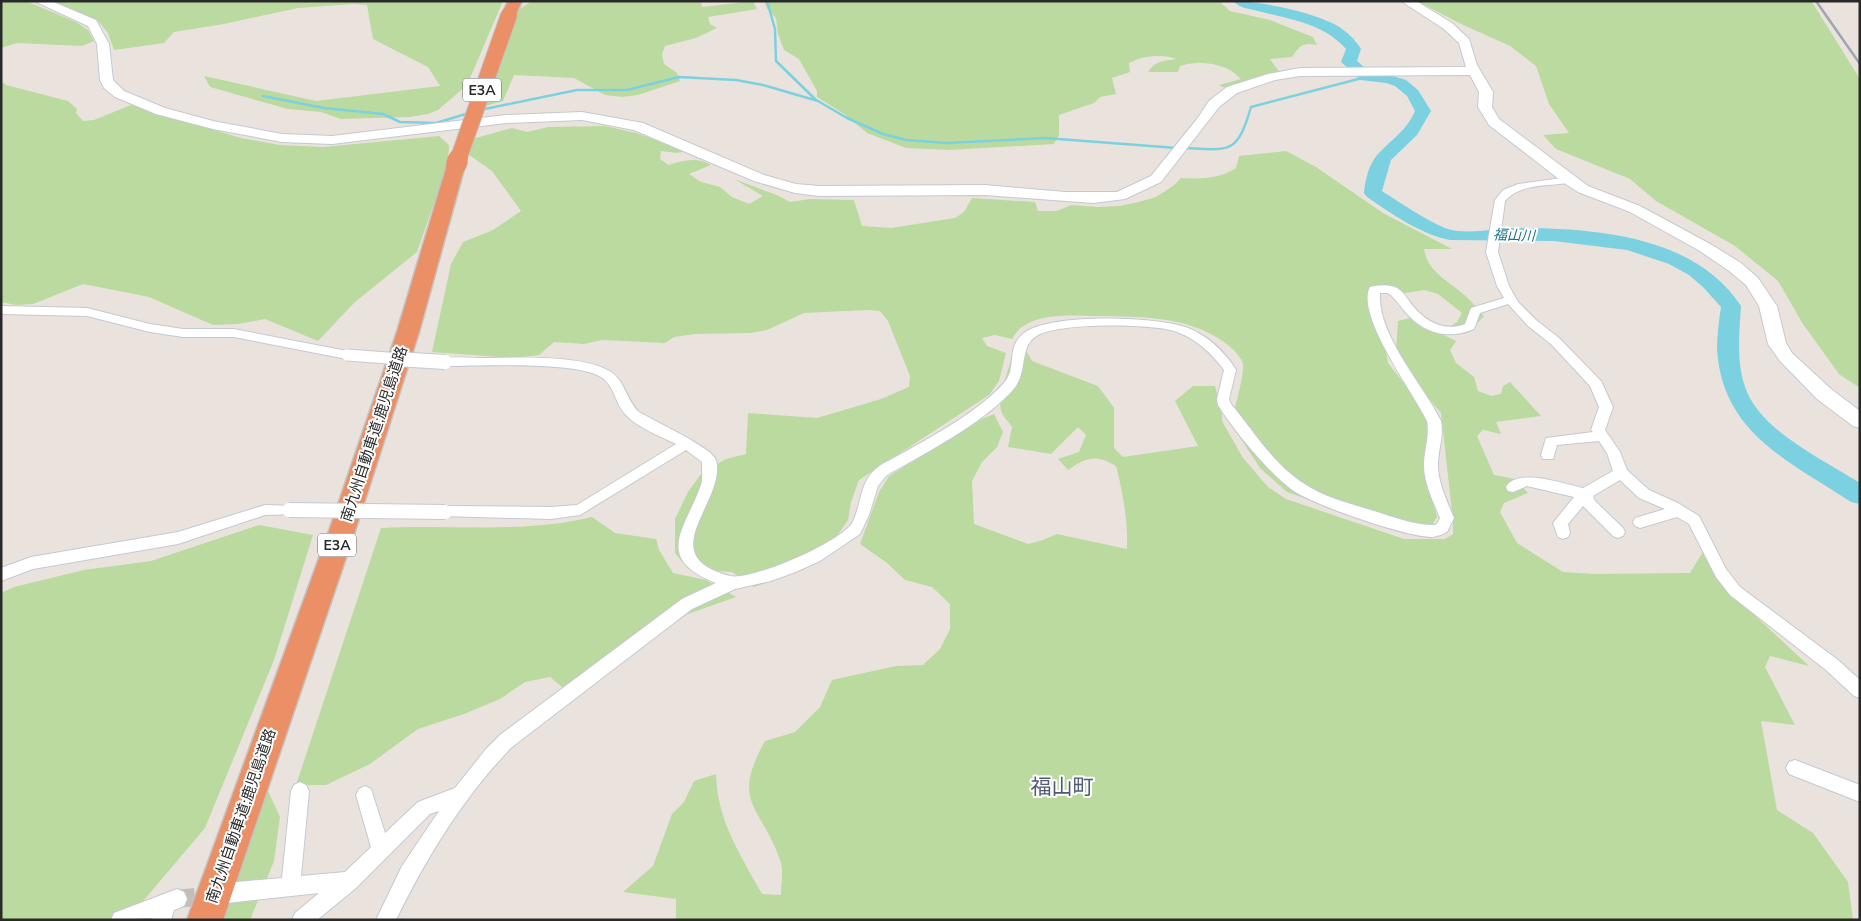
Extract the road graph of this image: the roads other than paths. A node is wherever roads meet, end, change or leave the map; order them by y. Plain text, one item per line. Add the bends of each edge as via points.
1 (40, 1) edge
2 (1407, 1) edge
3 (512, 8) edge
4 (1474, 71) junction
5 (1569, 180) junction
6 (1512, 299) junction
7 (1, 310) edge
8 (1860, 421) edge
9 (1602, 436) junction
10 (686, 444) junction
11 (1548, 455) dead end
12 (1621, 474) junction
13 (1513, 487) dead end
14 (1585, 494) junction
15 (1678, 510) junction
16 (1640, 522) dead end
17 (1618, 532) dead end
18 (1563, 534) dead end
19 (1, 575) edge
20 (732, 582) junction
21 (1860, 691) edge
22 (1795, 768) dead end
23 (300, 791) dead end
24 (461, 794) junction
25 (1860, 794) edge
26 (365, 795) dead end
27 (381, 850) junction
28 (350, 881) junction
29 (290, 887) junction
30 (227, 893) tunnel mouth
31 (168, 907) tunnel mouth
32 (121, 920) edge
33 (205, 920) edge
34 (302, 920) edge
35 (386, 920) edge

1 - 4 street via 92,23 103,45 108,83 128,99 163,112 256,134 302,140 332,140 506,119 582,116 638,126 759,178 796,188 820,190 986,190 1065,197 1120,196 1156,179 1214,104 1232,90 1300,72
2 - 4 street via 1457,33 1465,42
3 - 33 highway, 南九州自動車道;鹿児島道路 / E3A, bridge via 456,165 402,350 342,531
4 - 5 street via 1486,92 1485,107 1494,122
5 - 6 street via 1522,186 1507,192 1500,200 1492,252
5 - 8 street via 1636,209 1735,267 1752,282 1768,306 1777,344 1786,356 1824,394
6 - 9 street via 1532,323 1556,340 1596,384 1606,407 1598,430
6 - 20 street via 1475,311 1470,326 1450,332 1426,324 1393,291 1382,288 1374,290 1372,296 1390,344 1434,422 1433,484 1447,518 1442,528 1437,530 1415,528 1340,505 1299,488 1283,475 1224,405 1230,370 1209,345 1195,336 1172,326 1152,324 1063,325 1039,330 1023,340 1019,347 1018,367 1007,390 913,454 882,471 870,486 855,530 815,557 793,567 771,575
7 - 10 street, bridge via 87,312 150,328 183,333 234,333 347,355 584,367 604,373 617,384 631,413
9 - 11 street via 1551,441
9 - 12 street via 1613,452
10 - 19 street, bridge via 580,510 551,514 264,510 178,538 31,562
10 - 20 street via 709,460 708,484 686,534 688,553 696,565
12 - 14 street
12 - 15 street via 1644,494
13 - 14 street via 1526,481
14 - 17 street via 1589,504
14 - 18 street via 1560,523
15 - 16 street
15 - 21 street via 1694,520 1721,573 1735,591 1832,665
20 - 24 street via 687,604 506,741
22 - 25 street
23 - 29 street
24 - 27 street via 424,808
24 - 35 street via 408,873
26 - 27 street
27 - 28 street
28 - 29 street
28 - 34 street
29 - 30 street
31 - 32 street

